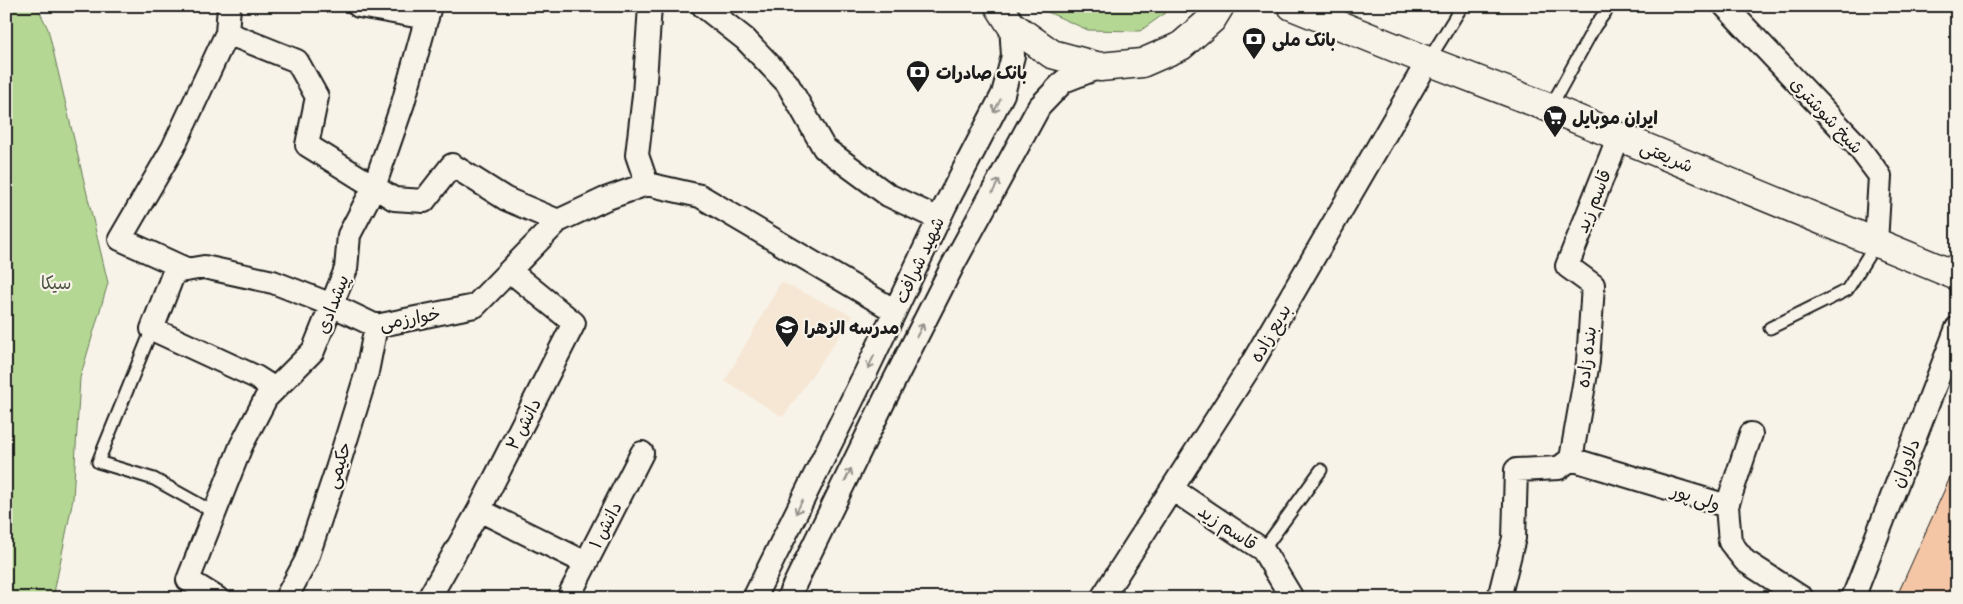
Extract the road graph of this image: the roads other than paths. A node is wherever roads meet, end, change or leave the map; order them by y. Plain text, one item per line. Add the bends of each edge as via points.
1 (230, 6) edge
2 (359, 6) edge
3 (650, 6) edge
4 (702, 6) edge
5 (1220, 6) edge
6 (1292, 6) edge
7 (1462, 6) edge
8 (1610, 6) edge
9 (1726, 6) edge
10 (429, 12) edge
11 (1005, 16) edge
12 (227, 33) junction
13 (1428, 61) junction
14 (1100, 67) junction
15 (1550, 108) junction
16 (1619, 136) junction
17 (646, 184) junction
18 (374, 187) junction
19 (939, 218) junction
20 (558, 220) junction
21 (1876, 243) junction
22 (1568, 266) joint
23 (186, 269) junction
24 (510, 271) junction
25 (1957, 276) edge
26 (332, 305) junction
27 (895, 311) junction
28 (376, 326) junction
29 (1770, 328) dead end
30 (1957, 328) edge
31 (152, 329) junction
32 (275, 389) junction
33 (1751, 434) dead end
34 (642, 453) dead end
35 (1572, 459) junction
36 (1321, 470) dead end
37 (1172, 489) junction
38 (1727, 506) junction
39 (479, 510) junction
40 (215, 513) junction
41 (1263, 550) junction
42 (586, 563) junction
43 (217, 598) edge
44 (286, 598) edge
45 (429, 598) edge
46 (568, 598) edge
47 (754, 598) edge
48 (788, 598) edge
49 (1102, 598) edge
50 (1292, 598) edge
51 (1499, 598) edge
52 (1802, 598) edge
53 (1853, 598) edge

1 - 12 street
2 - 10 street
3 - 17 street via 637,155
4 - 19 street via 744,39 787,84 824,148 888,195
5 - 14 main road via 1212,19 1181,46 1142,63
6 - 13 main road, شریعتی
7 - 13 lane
8 - 15 lane via 1595,26
9 - 21 street, شیخ شوشتری via 1856,144 1880,176
10 - 18 street, پیشدادی via 404,103
11 - 14 main road via 1052,54
11 -> 19 street, شهید شرافت via 1013,56 1003,94
12 - 18 street via 297,61 317,97 307,145
12 - 23 street via 173,148 120,239
13 - 15 main road, شریعتی
13 - 37 street, بدیع زاده via 1251,365
48 -> 14 street, شهید شرافت via 889,390 1039,107 1064,81
15 - 16 main road, شریعتی
16 - 21 main road, شریعتی
16 - 22 street, قاسم زید
17 - 20 street
17 - 27 street via 700,196
18 - 20 street via 394,199 424,201 452,165 506,199
18 - 26 street, پیشدادی via 349,235 346,269
19 - 27 street, شهید شرافت
20 - 24 street, خوارزمی
21 - 25 main road, شریعتی
21 - 29 lane via 1847,290
22 - 35 street, بنده زاده via 1593,285 1588,362
23 - 26 street, خوارزمی via 204,267 273,282
23 - 31 street via 174,272
24 - 28 street, خوارزمی via 475,306
24 - 39 street, دانش ۲ via 574,323
26 - 28 street, خوارزمی
26 - 32 street, پیشدادی via 313,352
27 -> 47 street, شهید شرافت
28 - 44 street, حکیمی via 367,372 337,469 306,561
30 - 53 street, دلاوران
31 - 32 street
31 - 40 lane via 98,462 154,479
32 - 40 street, پیشدادی via 266,398 241,446
33 - 38 street
34 - 42 street, دانش ۱
35 - 38 street, ولی پور
35 - 51 street via 1559,468 1516,470 1514,538
36 - 41 lane
37 - 41 street, قاسم زید
37 - 49 street, بدیع زاده
38 - 52 street, ولی پور via 1730,542 1745,561
39 - 42 street
39 - 45 street, دانش ۲
40 - 43 street, پیشدادی via 188,580
41 - 50 street, قاسم زید
42 - 46 street, دانش ۱

